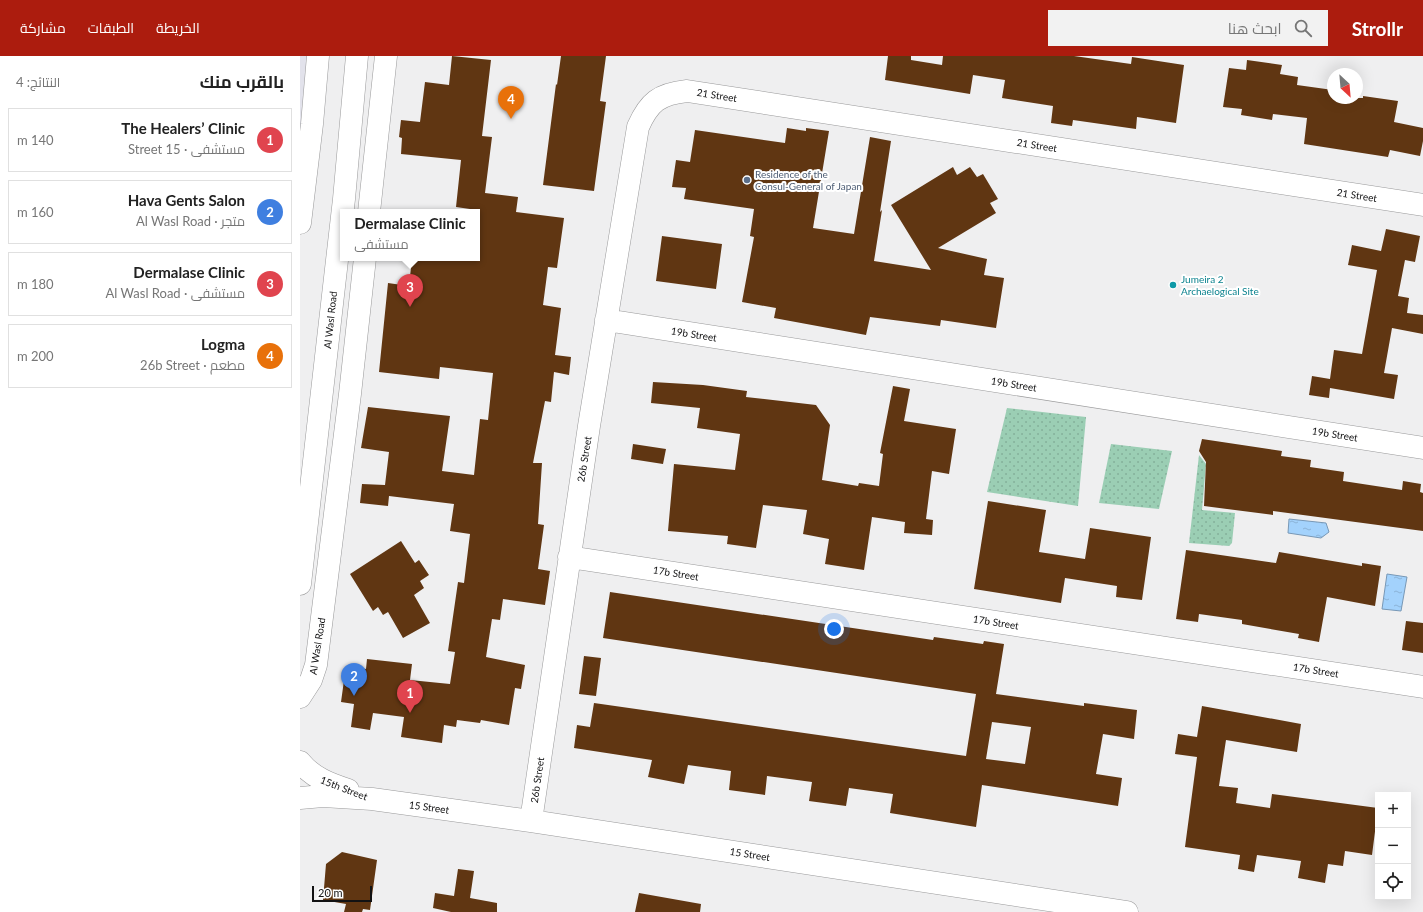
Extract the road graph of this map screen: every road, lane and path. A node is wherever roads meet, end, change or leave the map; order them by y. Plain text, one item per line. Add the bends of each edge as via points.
1 (318, 56) edge
2 (358, 56) edge
3 (386, 56) edge
4 (652, 102) joint
5 (306, 132) edge
6 (1423, 205) edge
7 (343, 209) edge
8 (369, 209) edge
9 (300, 223) edge
10 (340, 234) edge
11 (365, 261) edge
12 (606, 320) junction
13 (1423, 448) edge
14 (569, 557) junction
15 (300, 584) edge
16 (1423, 687) edge
17 (300, 696) edge
18 (300, 762) edge
19 (300, 798) edge
20 (372, 799) junction
21 (531, 821) junction
22 (1127, 912) edge

1 - 5 street
2 - 7 street, Al Wasl Road
3 - 8 street
4 - 6 street, 21 Street via 668,94 687,91
4 - 12 street, 26b Street via 638,127
5 - 9 street
10 - 15 street, Al Wasl Road
11 - 17 street, Al Wasl Road via 316,666 311,680
12 - 13 street, 19b Street
12 - 14 street, 26b Street
14 - 16 street, 17b Street
14 - 21 street, 26b Street
18 - 20 street, 15th Street via 323,782
19 - 20 street, 15th Street via 324,796
20 - 21 street, 15 Street
21 - 22 street, 15 Street

